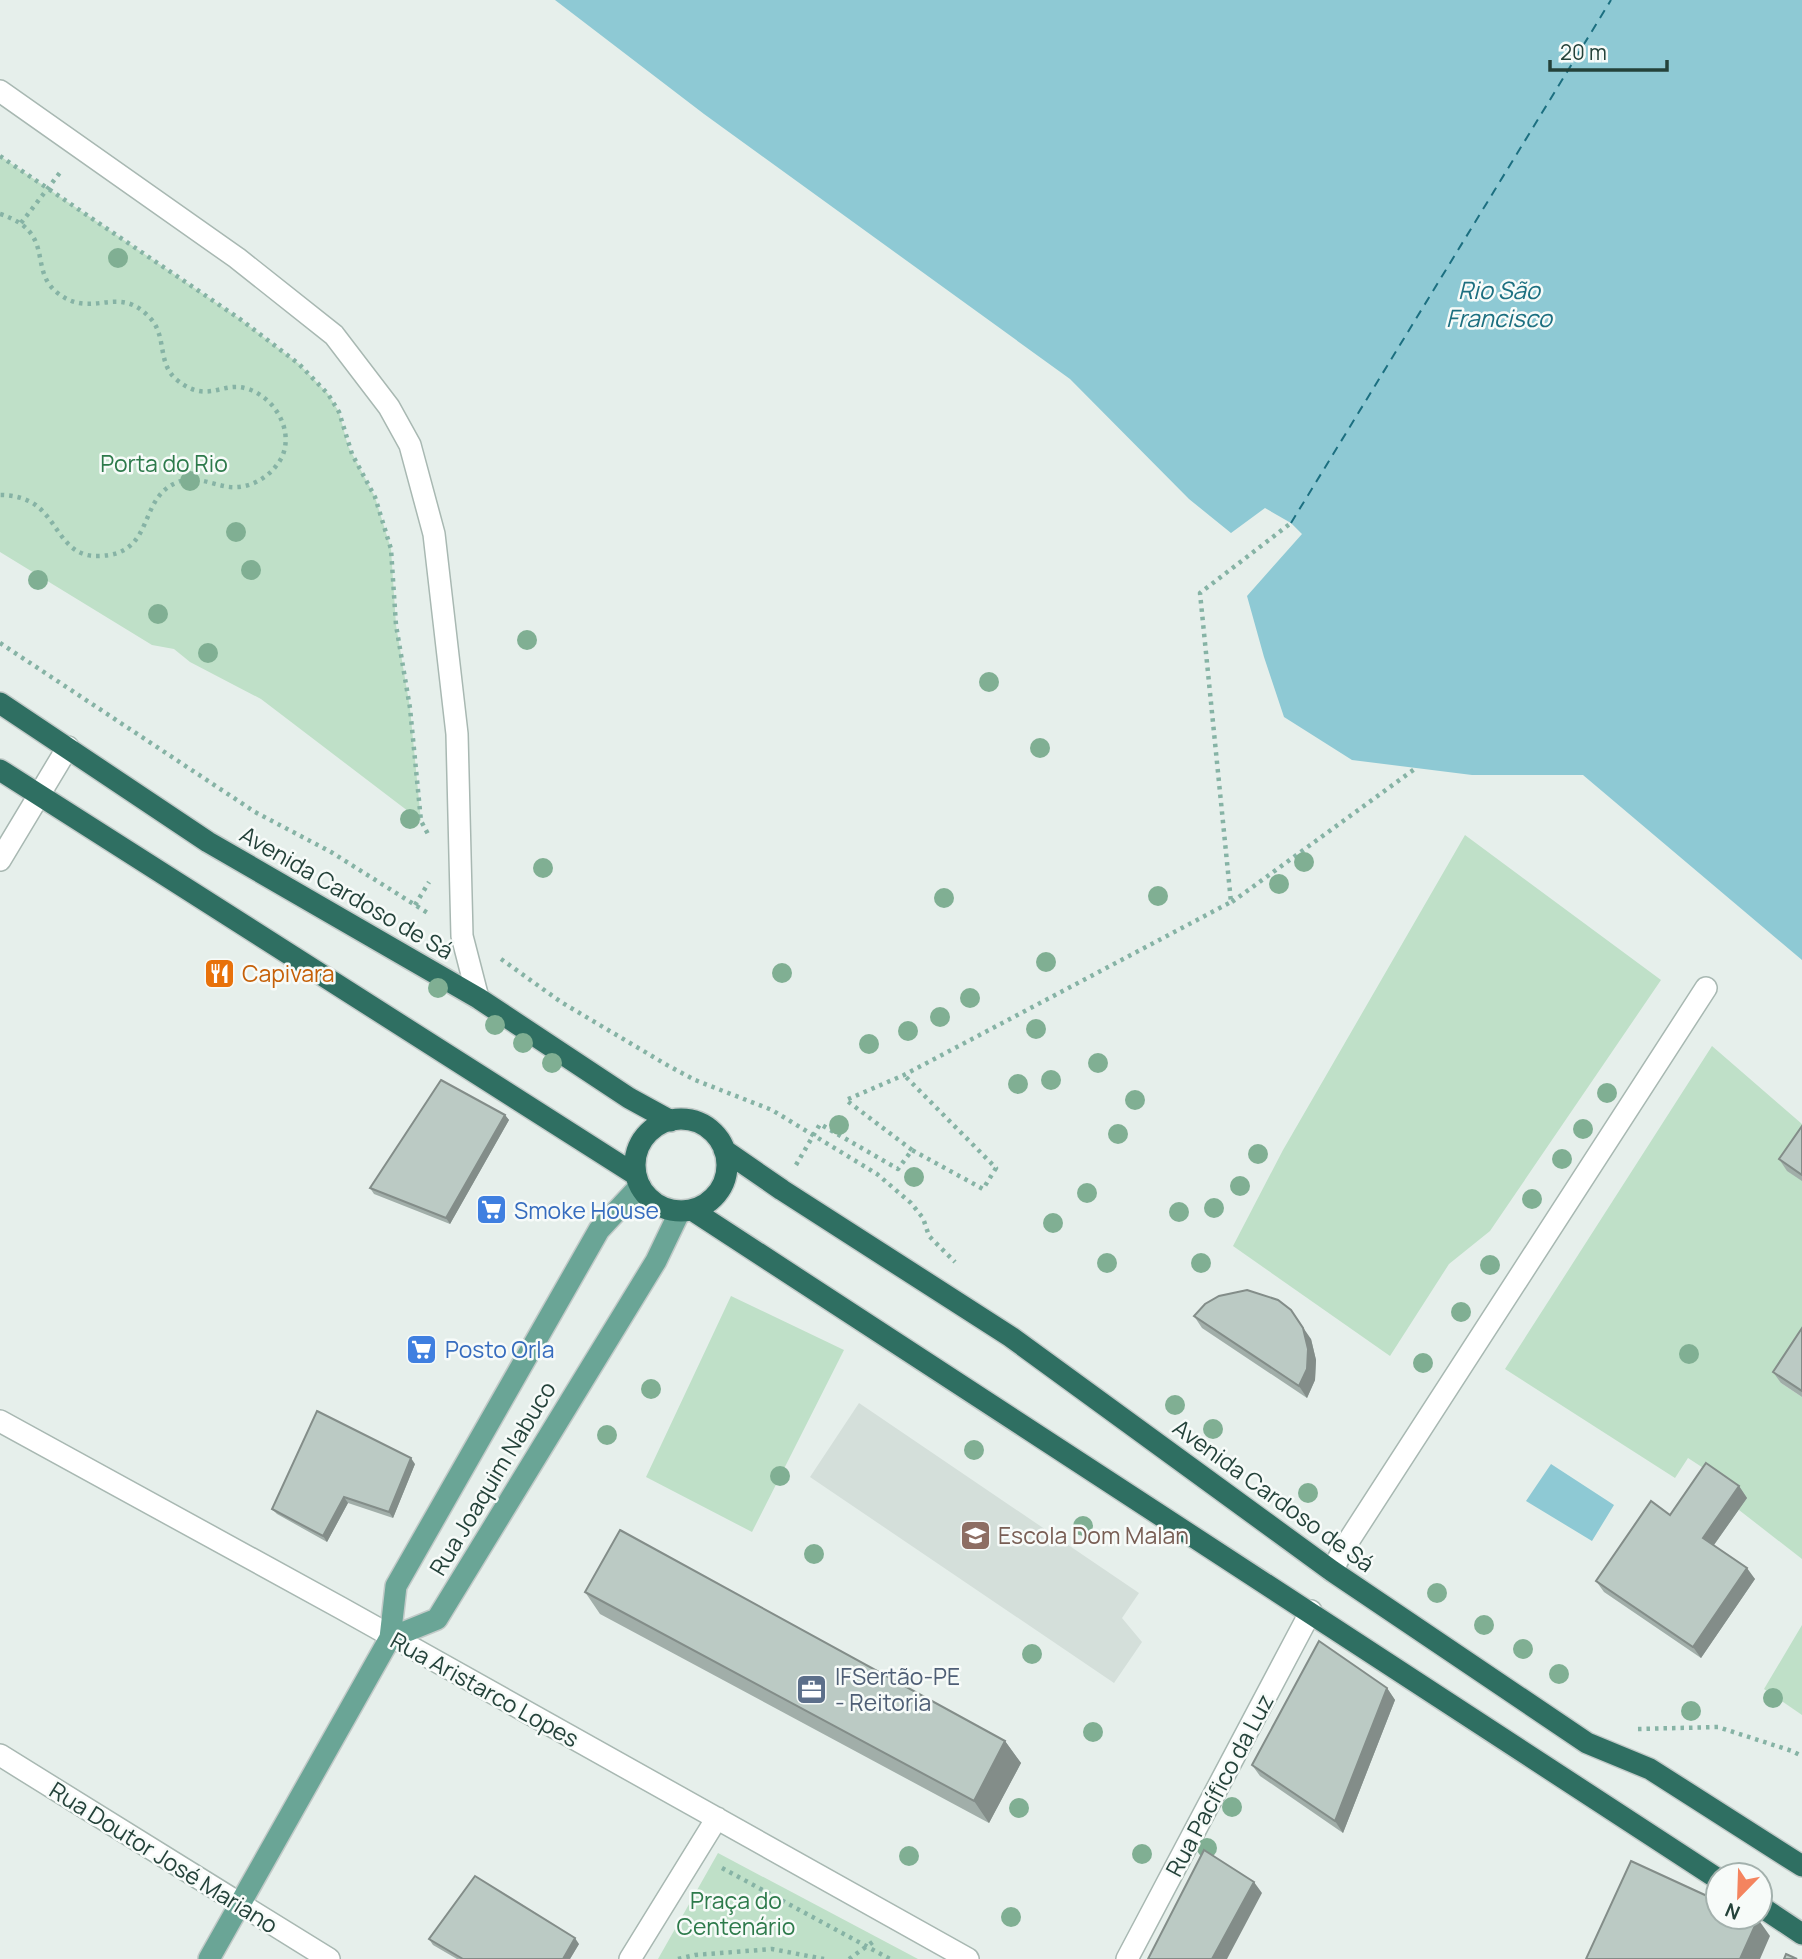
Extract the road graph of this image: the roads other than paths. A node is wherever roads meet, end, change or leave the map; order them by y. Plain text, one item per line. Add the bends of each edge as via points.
1 (0, 91) edge
2 (0, 703) edge
3 (68, 747) junction
4 (0, 770) edge
5 (39, 797) junction
6 (0, 860) edge
7 (1706, 988) dead end
8 (478, 998) junction
9 (671, 1121) junction
10 (724, 1150) junction
11 (638, 1181) junction
12 (686, 1210) junction
13 (0, 1422) edge
14 (1332, 1571) junction
15 (1311, 1611) junction
16 (390, 1638) junction
17 (0, 1755) edge
18 (717, 1818) junction
19 (1802, 1866) edge
20 (1704, 1870) edge
21 (239, 1904) junction
22 (1774, 1915) edge
23 (1802, 1934) edge
24 (938, 1952) edge
25 (209, 1959) edge
26 (329, 1959) edge
27 (630, 1959) edge
28 (968, 1959) edge
29 (1128, 1959) edge

1 - 8 street via 237,258 334,335 389,407 410,445 433,534 457,734 462,936
2 - 3 highway, Avenida Cardoso de Sá
3 - 5 street
3 - 8 highway, Avenida Cardoso de Sá via 208,842
4 - 5 highway
5 - 6 street
5 - 11 highway
7 - 14 street
8 - 9 highway, Avenida Cardoso de Sá
9 - 10 highway via 703,1125
9 - 11 highway via 659,1125 642,1141 635,1163
10 - 12 highway via 722,1187 714,1198
10 - 14 highway, Avenida Cardoso de Sá via 1011,1337
11 - 12 highway via 656,1204
11 - 16 main road, Rua Joaquim Nabuco via 599,1230 396,1586
12 - 15 highway
12 - 16 main road, Rua Joaquim Nabuco via 437,1619
13 - 16 street, Rua Aristarco Lopes
14 - 19 highway, Avenida Cardoso de Sá via 1587,1743 1650,1769
15 - 20 highway
15 - 29 street, Rua Pacífico da Luz
16 - 18 street, Rua Aristarco Lopes
16 - 21 main road, Rua Joaquim Nabuco
17 - 21 street, Rua Doutor José Mariano
18 - 24 street, Rua Aristarco Lopes
18 - 27 street
21 - 25 main road, Rua Joaquim Nabuco
21 - 26 street, Rua Doutor José Mariano
22 - 23 highway
24 - 28 street, Rua Aristarco Lopes

